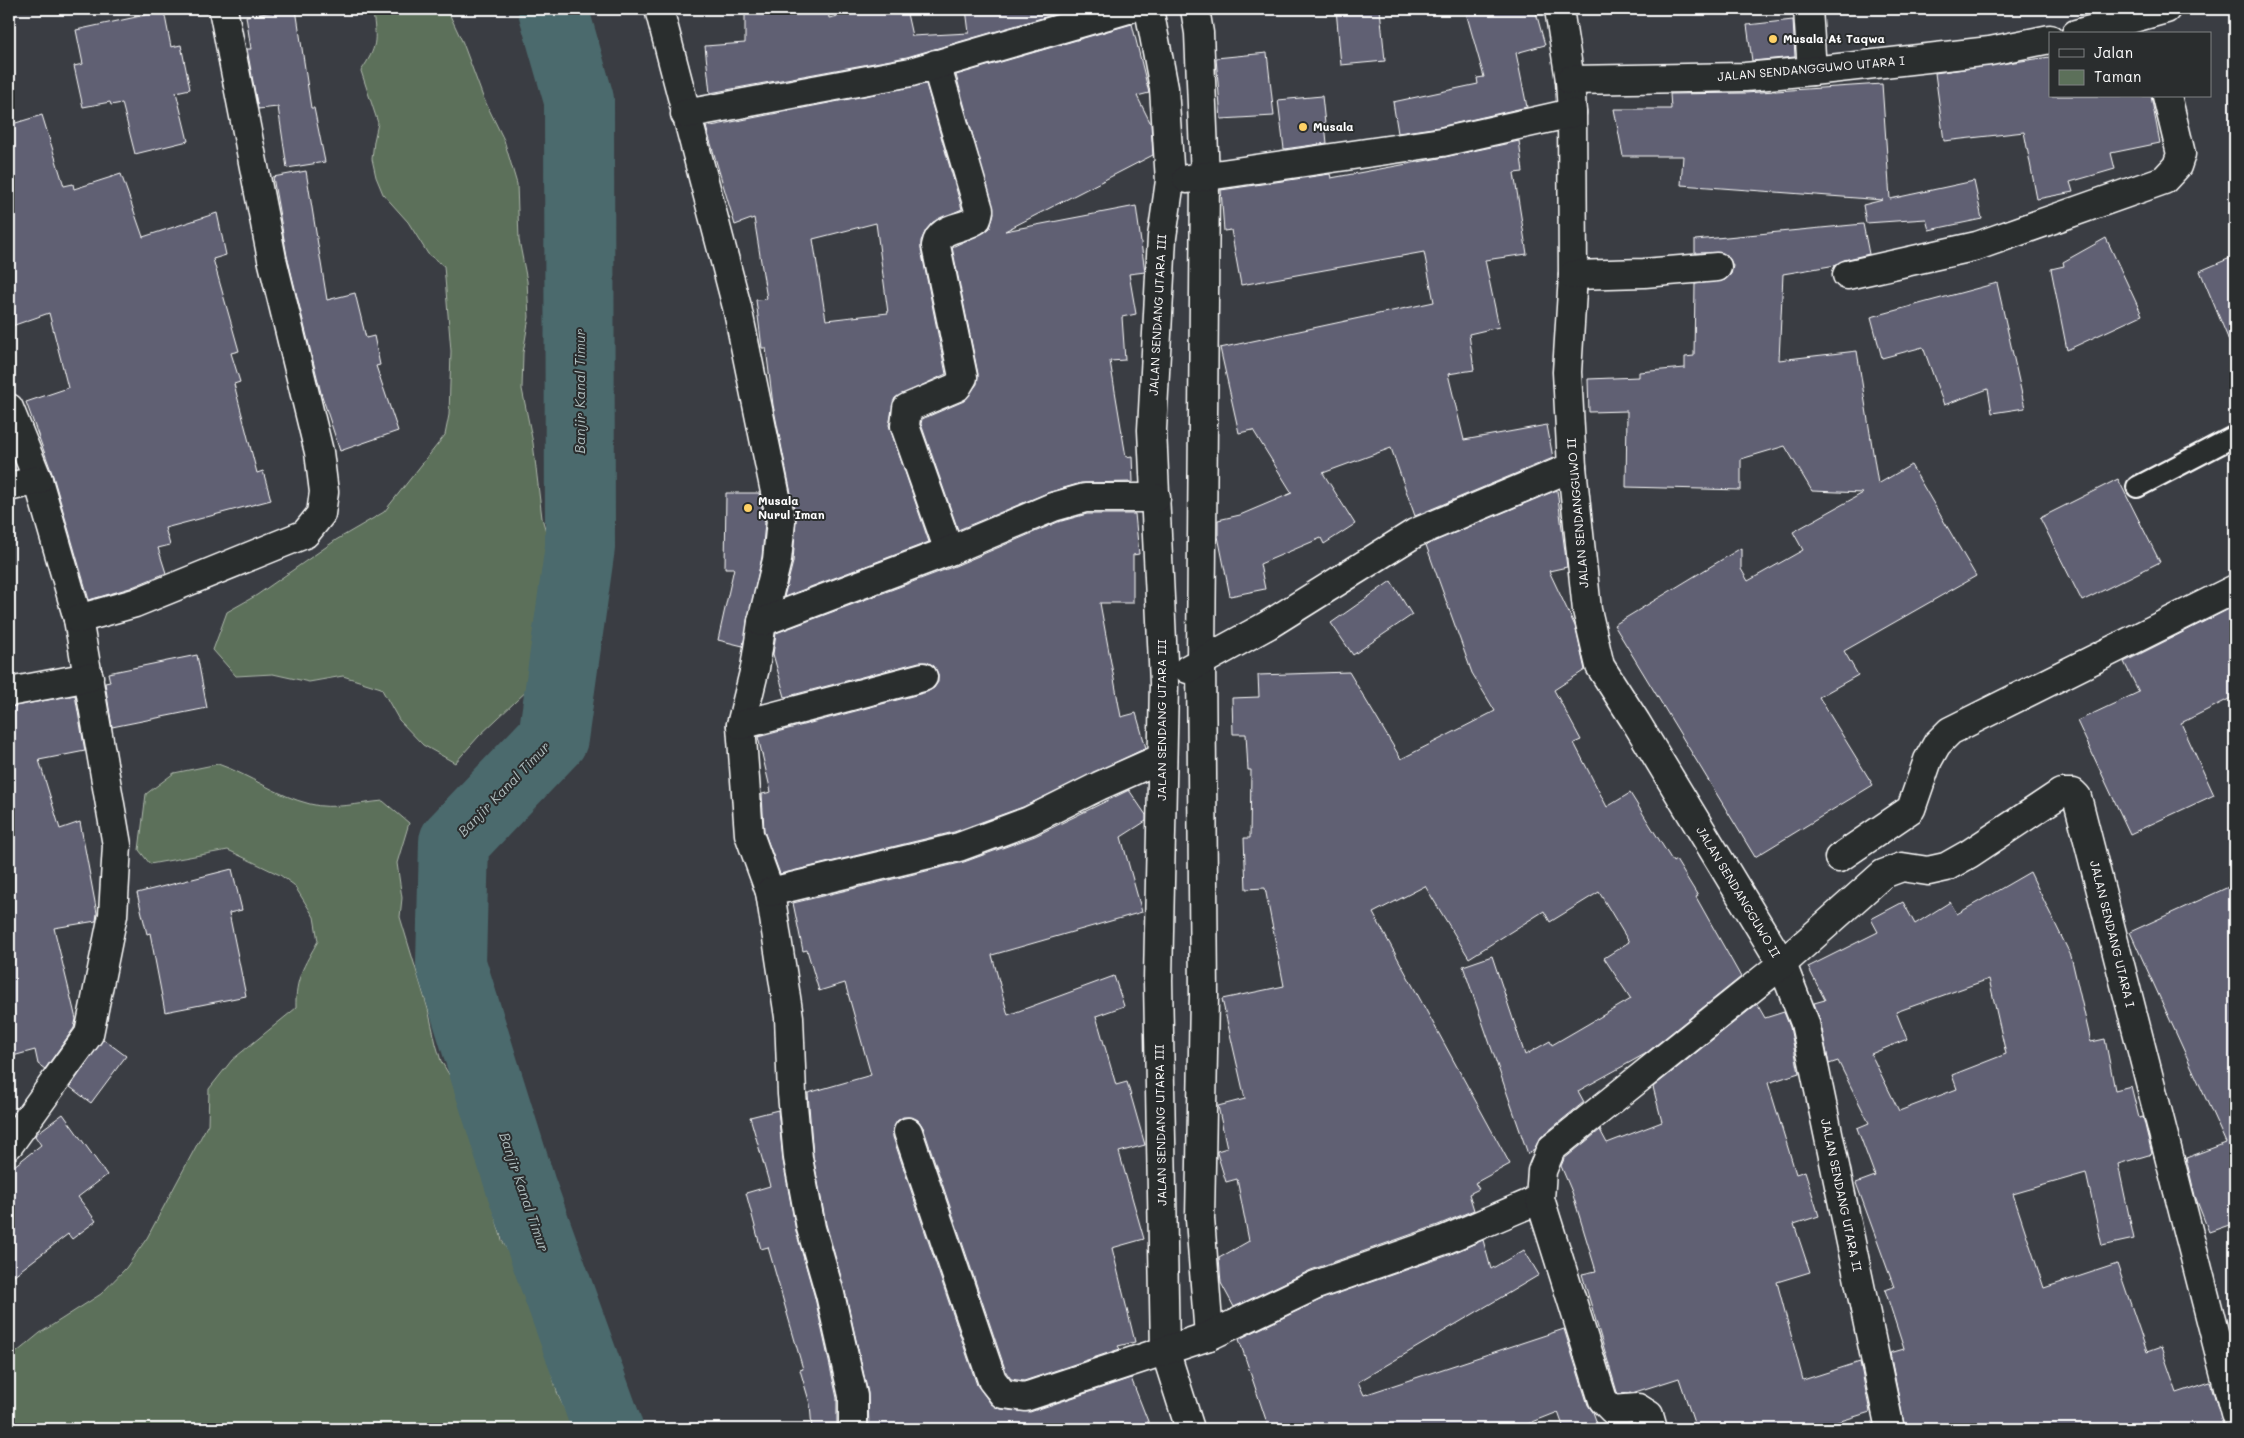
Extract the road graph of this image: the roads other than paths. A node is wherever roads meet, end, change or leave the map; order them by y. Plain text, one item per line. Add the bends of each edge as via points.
1 (223, 9) edge
2 (659, 9) edge
3 (1128, 9) edge
4 (1149, 9) edge
5 (1195, 9) edge
6 (1559, 9) edge
7 (1808, 9) edge
8 (2156, 19) edge
9 (2087, 32) edge
10 (2049, 39) edge
11 (936, 64) junction
12 (1812, 71) junction
13 (1570, 80) junction
14 (2167, 98) edge
15 (1572, 113) junction
16 (685, 114) junction
17 (1205, 177) junction
18 (1170, 181) junction
19 (1717, 267) dead end
20 (1573, 275) junction
21 (1847, 275) dead end
22 (9, 408) edge
23 (2235, 436) edge
24 (1572, 466) junction
25 (38, 480) junction
26 (9, 487) edge
27 (2137, 487) dead end
28 (1156, 498) junction
29 (949, 552) junction
30 (2235, 588) edge
31 (78, 619) junction
32 (762, 622) junction
33 (1201, 662) junction
34 (89, 677) junction
35 (923, 677) dead end
36 (1164, 683) junction
37 (9, 692) edge
38 (740, 725) junction
39 (1162, 758) junction
40 (1840, 858) dead end
41 (770, 892) junction
42 (1782, 964) junction
43 (908, 1132) dead end
44 (9, 1146) edge
45 (1540, 1199) junction
46 (1209, 1336) junction
47 (1166, 1350) junction
48 (2235, 1414) edge
49 (1651, 1422) edge
50 (853, 1429) edge
51 (1190, 1429) edge
52 (1890, 1429) edge

1 - 31 street via 272,259 318,452 324,492 321,514 305,534 135,603
2 - 16 street
3 - 11 street
4 - 18 street, JALAN SENDANG UTARA III via 1164,88
5 - 17 street via 1199,33
6 - 13 street, JALAN SENDANGGUWO II
7 - 12 street
8 - 9 street
10 - 12 street, JALAN SENDANGGUWO UTARA I via 1990,51
11 - 16 street via 911,72
11 - 29 street via 979,210 971,223 944,232 936,246 962,381 907,408 905,426
12 - 13 street, JALAN SENDANGGUWO UTARA I via 1745,77
13 - 15 street, JALAN SENDANGGUWO II
14 - 21 street via 2181,154 2177,166 2164,180 1977,246
15 - 17 street via 1442,142
15 - 20 street, JALAN SENDANGGUWO II
16 - 32 street via 737,306 781,521
17 - 18 street
17 - 33 street
18 - 28 street, JALAN SENDANG UTARA III via 1162,237 1152,430
19 - 20 street
20 - 24 street, JALAN SENDANGGUWO II via 1567,372
22 - 25 street
23 - 27 lane
24 - 33 street via 1415,533 1268,625
24 - 42 street, JALAN SENDANGGUWO II via 1587,610 1600,666
25 - 26 street
25 - 31 street
28 - 29 street via 1085,498 1053,507
28 - 36 street, JALAN SENDANG UTARA III
29 - 32 street
30 - 40 street via 1950,731 1928,760 1911,809
31 - 34 street
32 - 38 street via 756,668
33 - 36 street
33 - 46 street via 1204,996 1200,1219
34 - 37 street
34 - 44 street via 117,845 113,915 89,1034
35 - 38 street
36 - 39 street, JALAN SENDANG UTARA III
38 - 41 street via 749,834
39 - 41 street via 1029,821 959,847
39 - 47 street, JALAN SENDANG UTARA III via 1158,981
41 - 50 street via 789,1017 798,1158 811,1228 853,1396
42 - 45 street via 1552,1149 1542,1171
42 - 48 street, JALAN SENDANG UTARA I via 1883,874 1902,867 1928,871 1946,867 2061,793 2073,793 2077,797
42 - 52 street, JALAN SENDANG UTARA II via 1805,1023
43 - 47 street via 992,1380 1003,1394 1025,1397
45 - 46 street via 1444,1240 1316,1286
45 - 49 street via 1602,1400 1614,1410 1638,1408
46 - 47 street
47 - 51 street, JALAN SENDANG UTARA III

